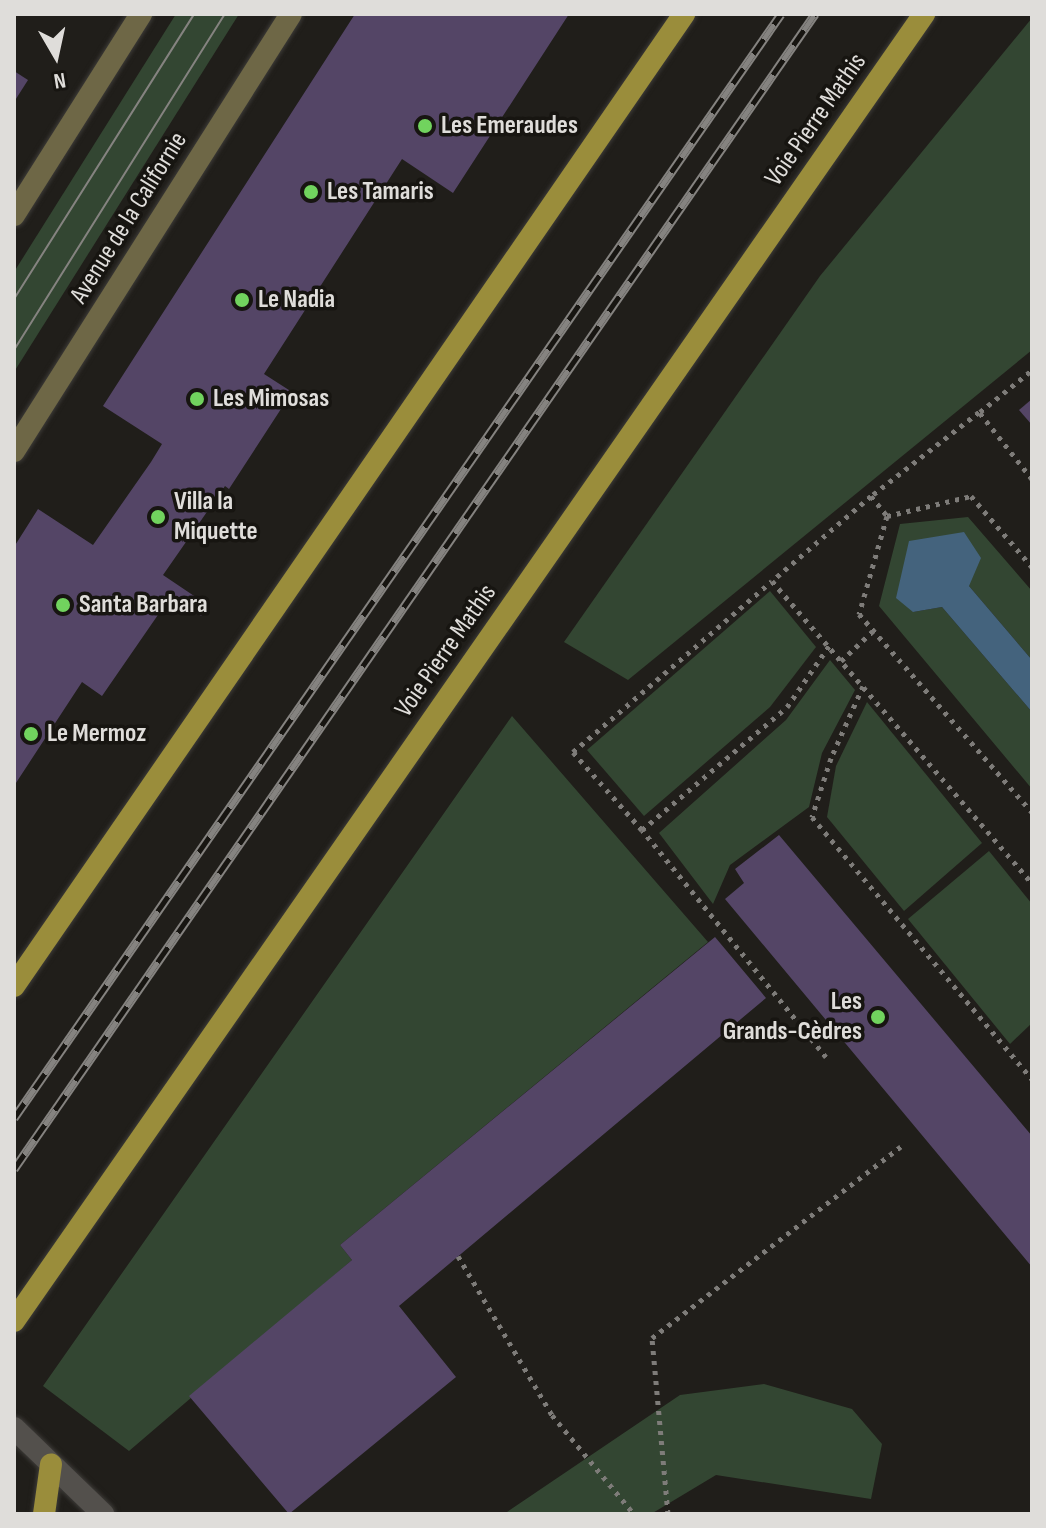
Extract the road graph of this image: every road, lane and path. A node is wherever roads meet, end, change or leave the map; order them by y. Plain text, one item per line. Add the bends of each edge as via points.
1 (141, 14) edge
2 (291, 14) edge
3 (684, 14) edge
4 (924, 14) edge
5 (14, 215) edge
6 (1032, 370) edge
7 (979, 412) junction
8 (14, 451) edge
9 (1032, 479) edge
10 (871, 496) junction
11 (887, 516) junction
12 (1032, 567) edge
13 (772, 581) junction
14 (874, 630) junction
15 (829, 646) junction
16 (841, 661) junction
17 (863, 686) junction
18 (1032, 812) edge
19 (642, 830) junction
20 (1032, 883) edge
21 (14, 986) edge
22 (826, 1057) dead end
23 (1032, 1079) edge
24 (901, 1146) dead end
25 (458, 1256) dead end
26 (14, 1321) edge
27 (14, 1428) edge
28 (51, 1464) junction
29 (44, 1514) edge
30 (103, 1514) edge
31 (634, 1514) edge
32 (668, 1514) edge

1 - 5 main road
2 - 8 main road, Avenue de la Californie
3 - 21 highway
4 - 26 highway, Voie Pierre Mathis
6 - 7 path
7 - 9 path
7 - 10 path
10 - 11 path
10 - 13 path
11 - 12 path via 971,496
11 - 14 path via 859,614
13 - 15 path
13 - 19 path via 573,752
14 - 16 path
14 - 18 path
15 - 16 path
15 - 19 path via 787,707
16 - 17 path
17 - 20 path
17 - 23 path via 812,817
19 - 22 path
24 - 32 path via 652,1338
25 - 31 path via 552,1415
27 - 28 street
28 - 29 highway
28 - 30 street

